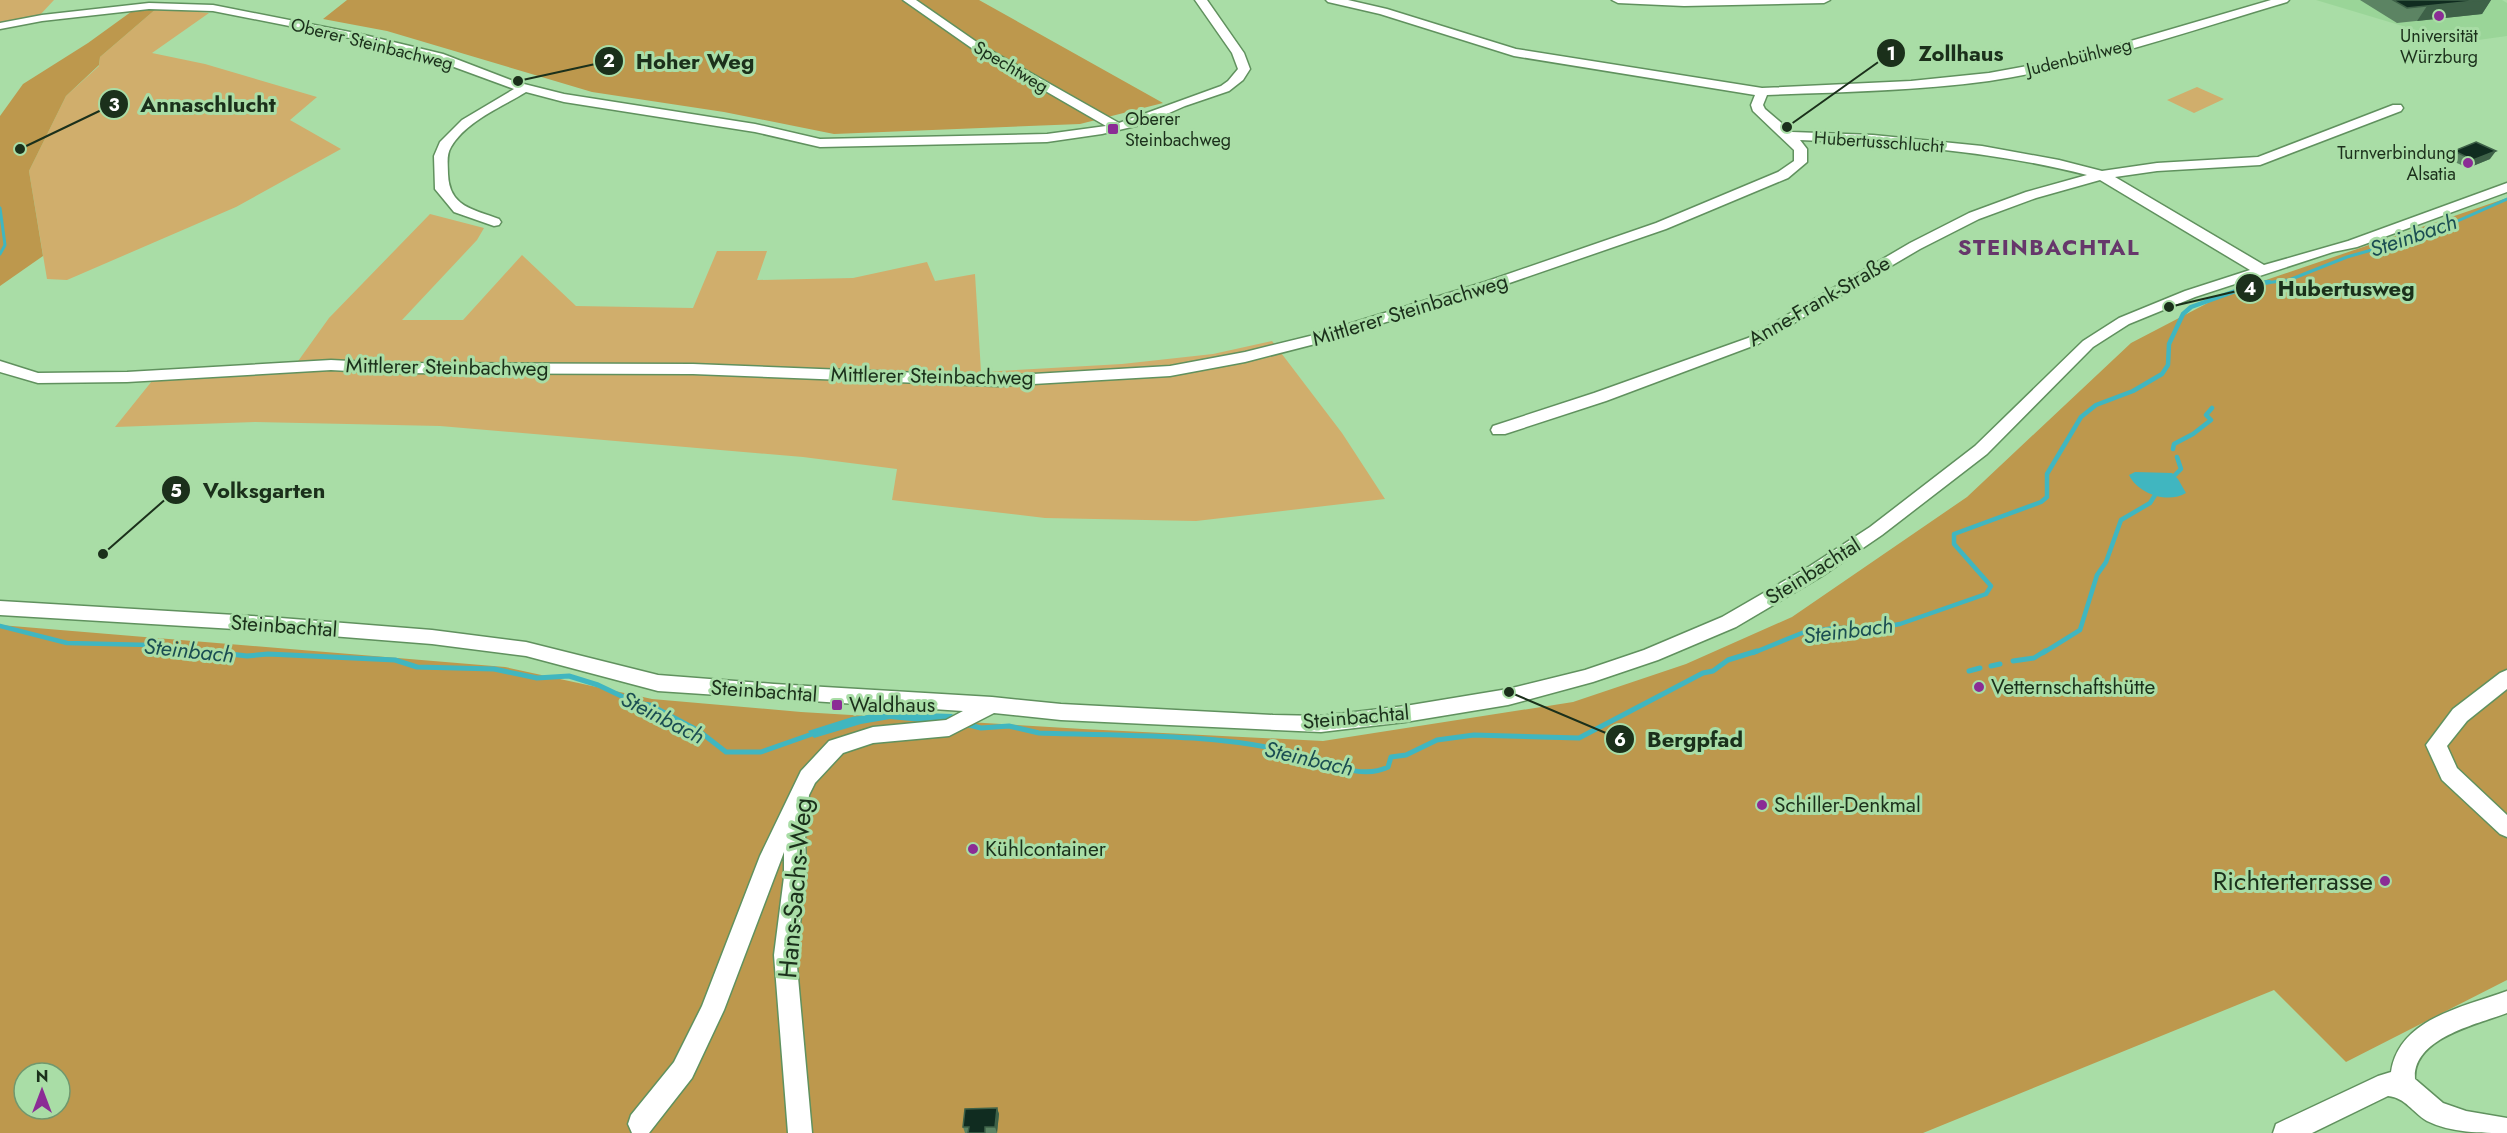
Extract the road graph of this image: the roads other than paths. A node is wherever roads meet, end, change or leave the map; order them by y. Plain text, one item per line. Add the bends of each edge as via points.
1 (57, 0) edge
2 (909, 0) edge
3 (1201, 0) edge
4 (1332, 0) edge
5 (1618, 0) edge
6 (1824, 0) edge
7 (2274, 1) edge
8 (42, 18) junction
9 (0, 26) edge
10 (525, 88) junction
11 (1760, 97) junction
12 (2397, 108) dead end
13 (1117, 127) junction
14 (1790, 136) junction
15 (2102, 175) junction
16 (2507, 187) edge
17 (494, 222) dead end
18 (2261, 270) junction
19 (0, 366) edge
20 (1499, 430) dead end
21 (0, 608) edge
22 (2507, 678) edge
23 (992, 705) junction
24 (799, 795) junction
25 (2507, 828) edge
26 (2507, 1002) edge
27 (2405, 1086) junction
28 (640, 1124) dead end
29 (2507, 1130) edge
30 (800, 1133) edge
31 (2285, 1133) edge

1 - 8 street
2 - 13 street, Spechtweg via 978,47
3 - 13 street, Oberer Steinbachweg via 1238,53 1244,69 1239,79 1226,89
4 - 11 street via 1383,11 1514,52
5 - 6 street
7 - 11 street, Judenbühlweg via 2078,60 1989,77
8 - 9 street, Oberer Steinbachweg
8 - 10 street, Oberer Steinbachweg via 149,6 213,8 394,45
10 - 13 street, Oberer Steinbachweg via 830,143 1047,138
10 - 17 street via 466,123 445,145 441,156 442,189 459,209
11 - 14 street, Hubertusschlucht via 1759,111
12 - 15 street via 2260,161 2187,164
14 - 15 street, Hubertusschlucht via 1982,150
14 - 19 street, Mittlerer Steinbachweg via 1801,149 1800,162 1783,176 1661,226 1314,340 1170,371 998,381 693,369 331,365 38,378
15 - 18 street, Hubertusschlucht
15 - 20 street, Anne-Frank-Straße via 1974,216 1753,341
16 - 18 street, Steinbachtal via 2352,244
18 - 23 street, Steinbachtal via 2124,321 2088,344 1981,450 1876,531 1730,622 1651,655 1508,697 1321,724 1129,716
21 - 23 street, Steinbachtal via 432,637 526,649 658,683
22 - 25 street via 2460,715 2436,745 2449,774
23 - 24 street, Hans-Sachs-Weg via 949,728 873,735 836,747 808,777
24 - 28 street via 771,856 712,1010 683,1070
24 - 30 street, Hans-Sachs-Weg via 795,877 785,955
26 - 27 street via 2419,1040 2404,1064
27 - 29 street via 2436,1113
27 - 31 street via 2387,1084

